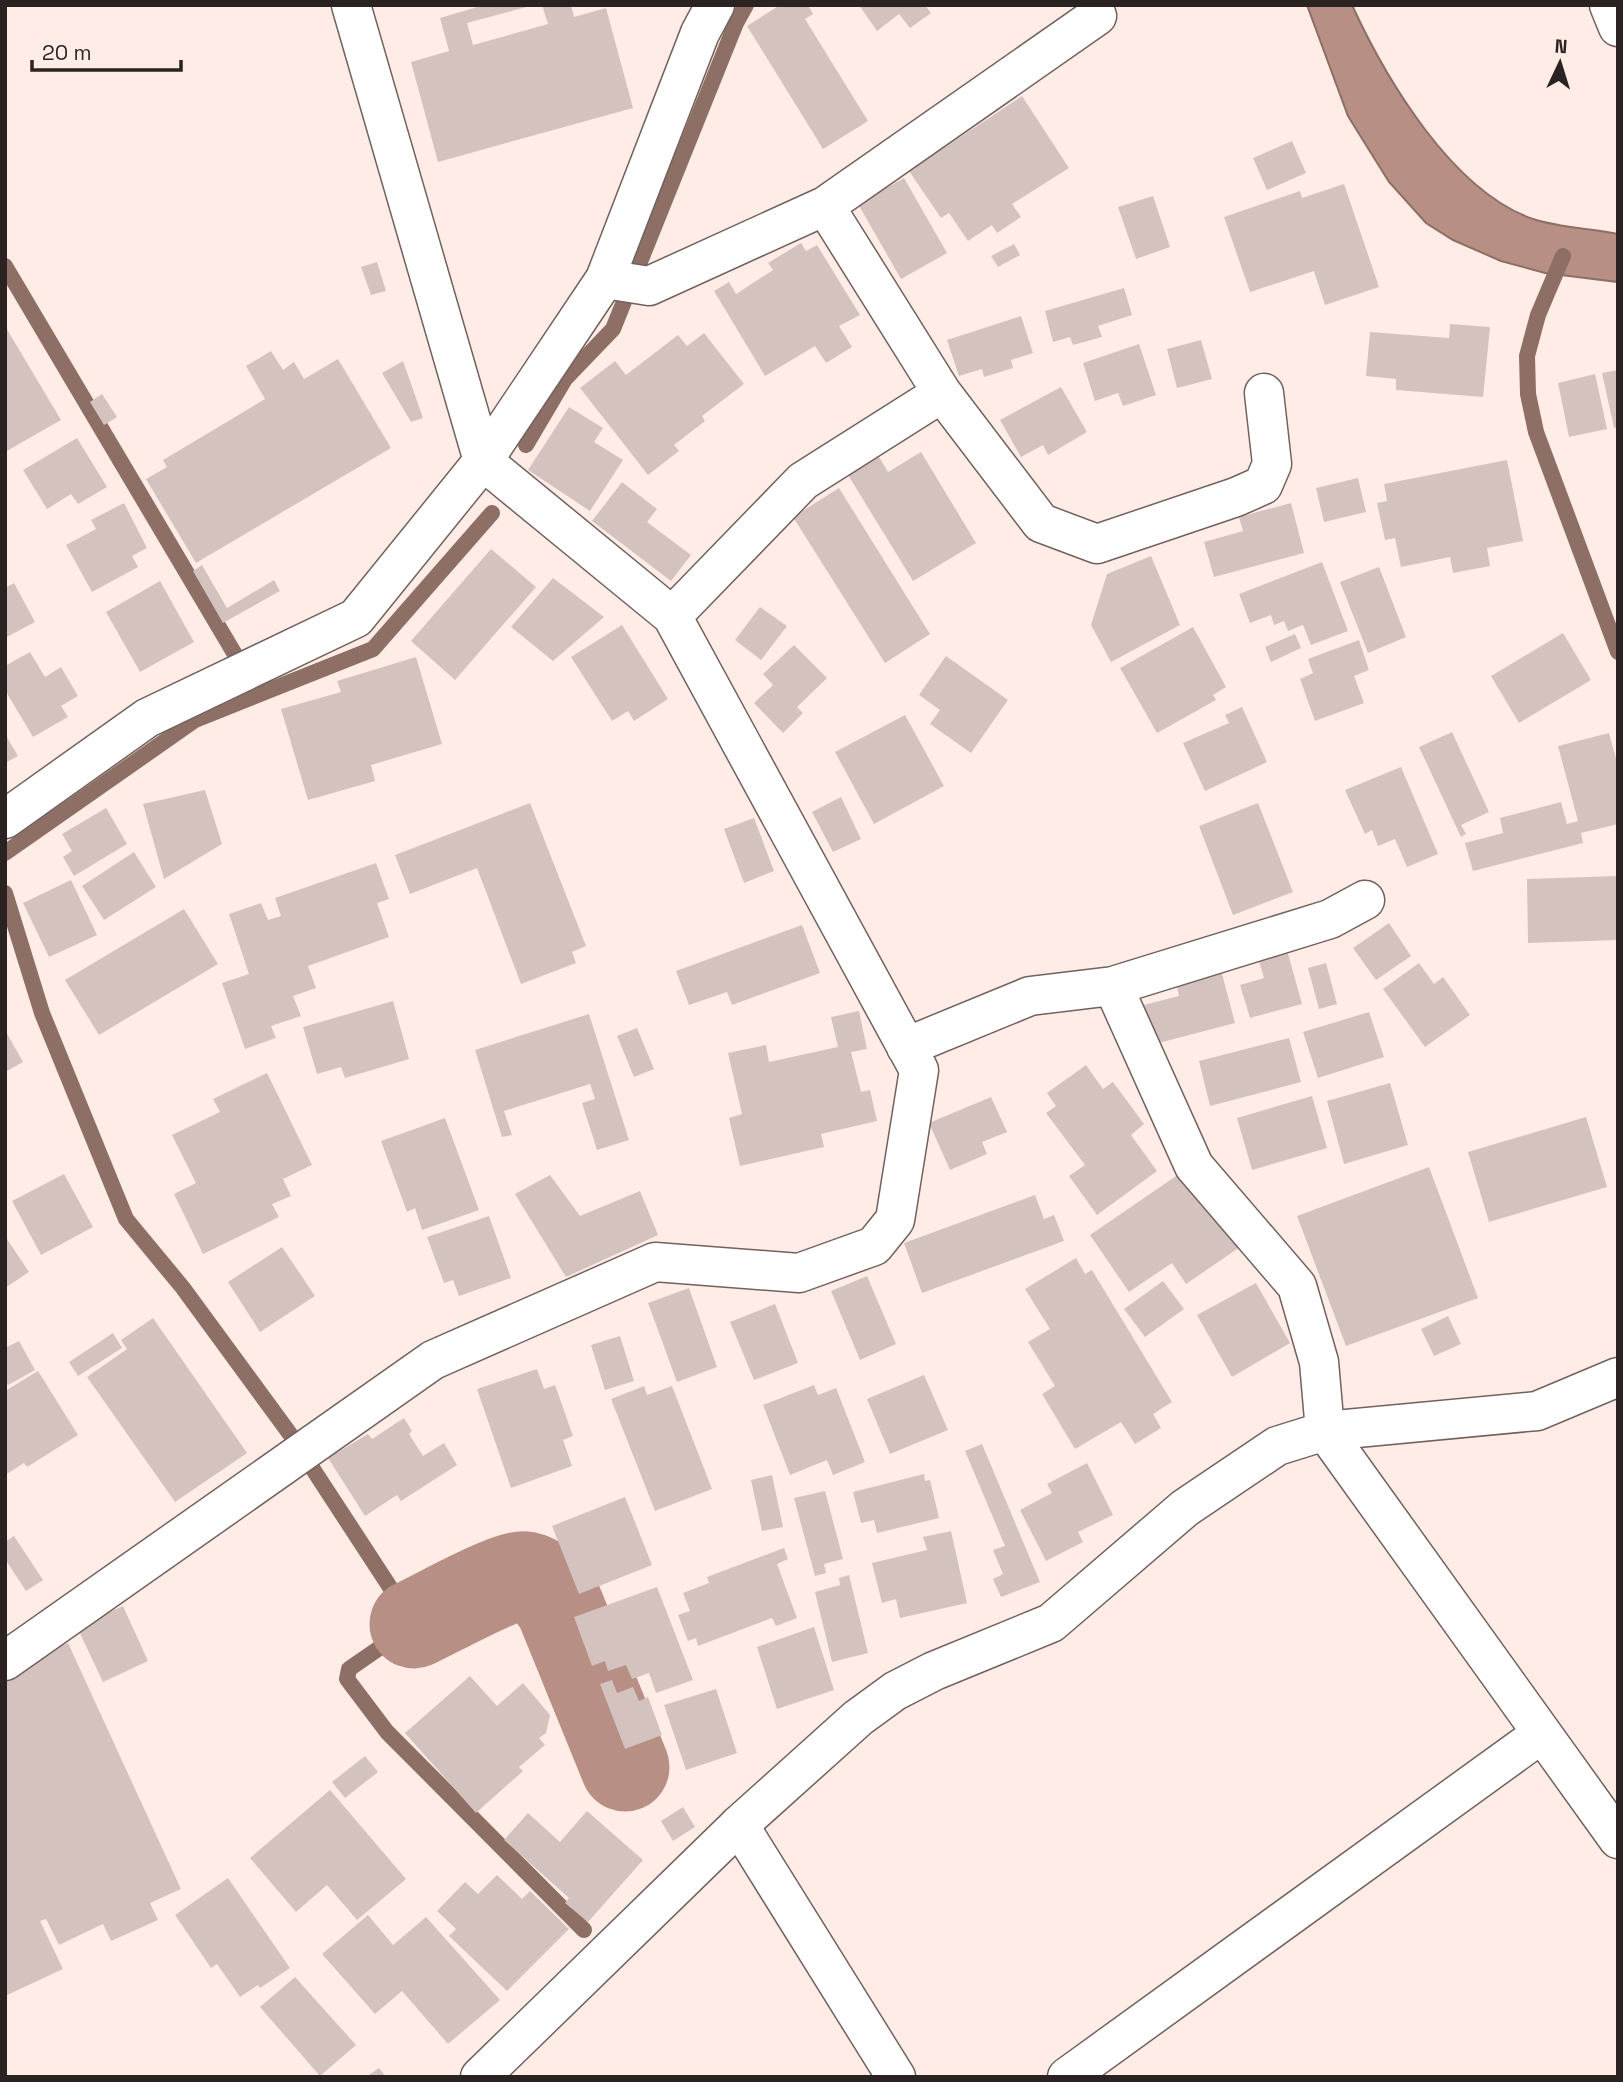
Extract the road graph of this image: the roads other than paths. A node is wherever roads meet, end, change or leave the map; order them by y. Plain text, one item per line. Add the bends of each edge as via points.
1 (351, 5) edge
2 (715, 5) edge
3 (1609, 5) edge
4 (1097, 16) dead end
5 (1618, 27) edge
6 (825, 206) junction
7 (606, 279) junction
8 (942, 393) junction
9 (1264, 393) dead end
10 (483, 461) junction
11 (672, 616) junction
12 (5, 819) edge
13 (1365, 900) dead end
14 (1112, 986) junction
15 (906, 1047) junction
16 (1618, 1377) edge
17 (1325, 1431) junction
18 (5, 1661) edge
19 (1541, 1734) junction
20 (740, 1825) junction
21 (1618, 1839) edge
22 (480, 2077) edge
23 (896, 2077) edge
24 (1067, 2077) edge

1 - 10 street
2 - 7 street via 700,33
3 - 5 street
4 - 6 street
6 - 7 street via 649,286
6 - 8 street
7 - 10 street
8 - 9 street via 1041,523 1097,544 1263,485 1272,464
8 - 11 street via 803,481
10 - 11 street
10 - 12 street via 356,618 147,718
11 - 15 street
13 - 14 street via 1329,919
14 - 15 street via 1030,996
14 - 17 street via 1194,1166 1297,1286 1319,1362
15 - 18 street via 919,1070 895,1220 874,1246 799,1273 655,1262 433,1360
16 - 17 street via 1537,1411
17 - 19 street
17 - 20 street via 1277,1446 1185,1508 1051,1623 895,1691 858,1718
19 - 21 street
19 - 24 street
20 - 22 street
20 - 23 street

